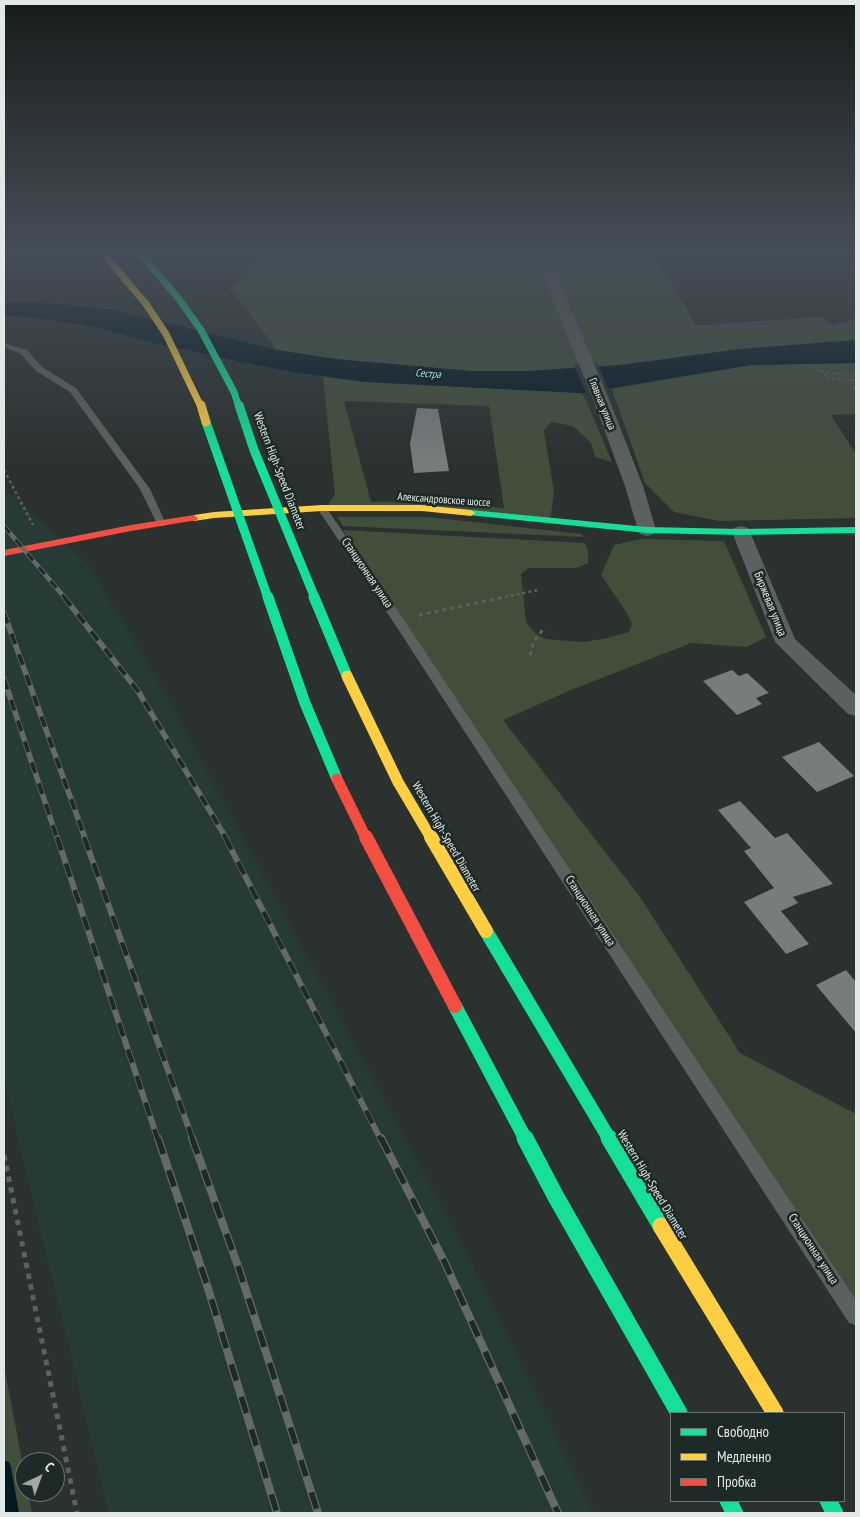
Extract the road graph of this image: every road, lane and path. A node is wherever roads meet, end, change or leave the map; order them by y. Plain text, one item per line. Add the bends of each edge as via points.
1 (159, 324) edge
2 (196, 324) edge
3 (569, 324) edge
4 (6, 345) dead end
5 (812, 366) dead end
6 (819, 371) junction
7 (856, 376) edge
8 (856, 380) edge
9 (852, 388) dead end
10 (856, 388) edge
11 (4, 470) edge
12 (322, 508) junction
13 (161, 524) junction
14 (647, 530) junction
15 (856, 530) edge
16 (741, 532) junction
17 (45, 544) junction
18 (4, 553) edge
19 (538, 590) dead end
20 (398, 620) junction
21 (545, 627) dead end
22 (530, 655) dead end
23 (856, 708) edge
24 (4, 1155) edge
25 (856, 1316) edge
26 (678, 1412) edge
27 (774, 1412) edge
28 (729, 1502) edge
29 (829, 1502) edge
30 (78, 1513) edge
31 (735, 1513) edge
32 (835, 1513) edge

1 - 26 main road, bridge via 198,397 305,703 345,798 556,1197
2 - 27 main road, Western High-Speed Diameter, bridge via 234,392 254,450 353,692 398,782
3 - 14 street, Главная улица via 634,486
4 - 13 lane via 24,352 40,369 73,390 145,489
5 - 6 path
6 - 7 path
6 - 8 path via 830,379
9 - 10 path
11 - 17 path
12 - 13 main road, Александровское шоссе via 214,515
12 - 14 main road, Александровское шоссе via 422,508
12 - 20 lane, Станционная улица
13 - 17 main road, Александровское шоссе
14 - 16 main road, Александровское шоссе
15 - 16 main road, Александровское шоссе
16 - 23 street, Биржевая улица via 786,642
17 - 18 main road, Александровское шоссе
19 - 20 path
20 - 25 lane, Станционная улица
21 - 22 path via 534,641
24 - 30 path
28 - 31 main road
29 - 32 main road

